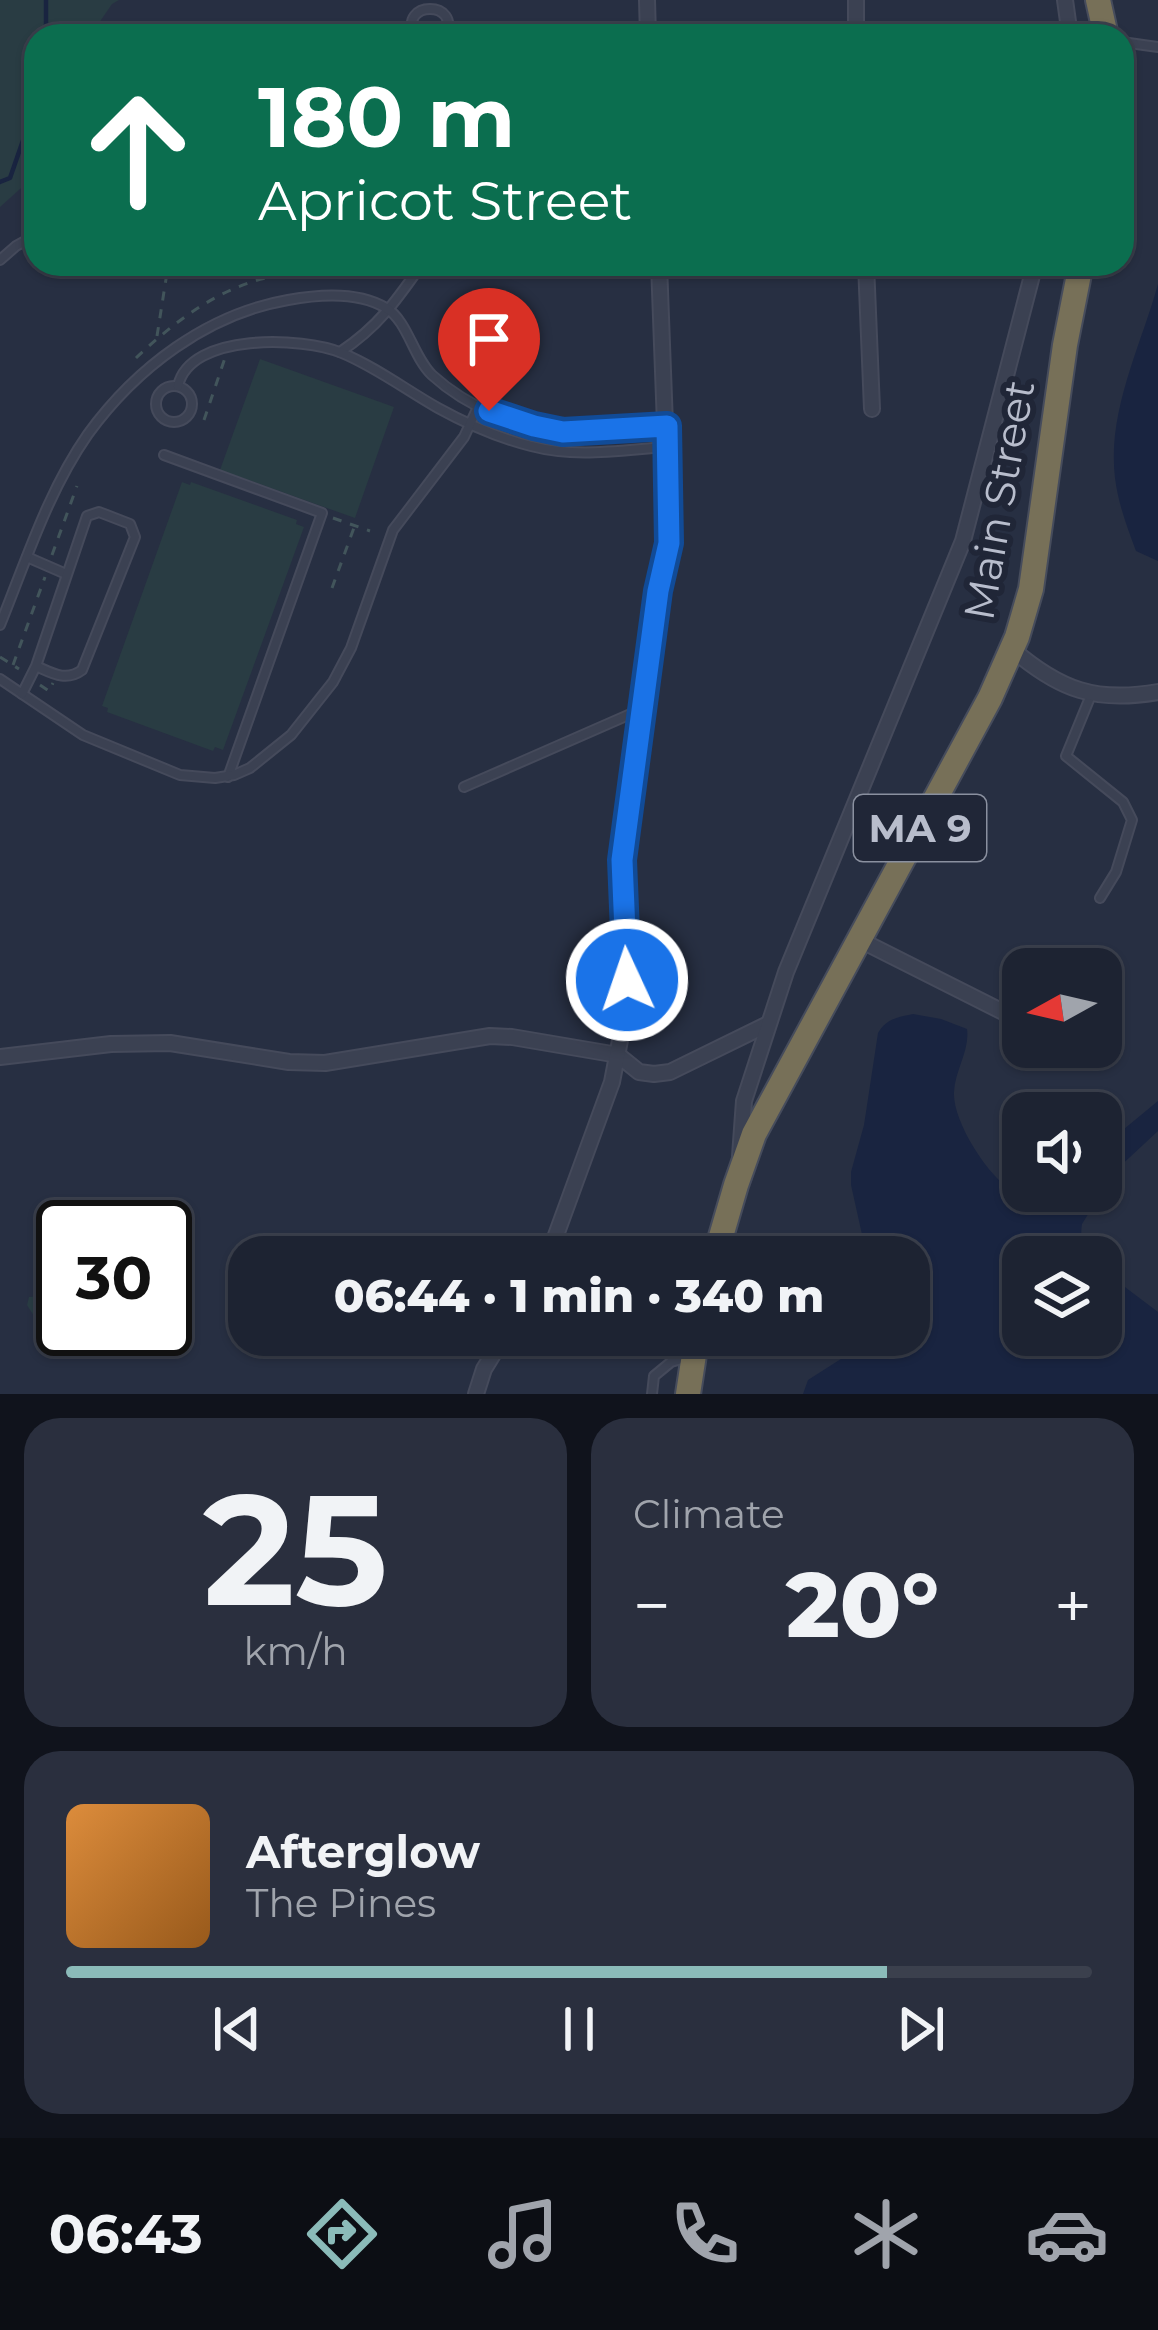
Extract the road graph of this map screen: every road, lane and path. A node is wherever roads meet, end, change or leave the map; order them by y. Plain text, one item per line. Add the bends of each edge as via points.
1 (411, 24) edge
2 (448, 24) edge
3 (24, 242) edge
4 (0, 260) edge
5 (167, 276) edge
6 (278, 276) edge
7 (414, 276) edge
8 (660, 276) edge
9 (866, 276) edge
10 (1032, 276) edge
11 (1079, 276) edge
12 (390, 310) junction
13 (157, 338) junction
14 (340, 352) junction
15 (226, 357) dead end
16 (136, 358) dead end
17 (178, 386) junction
18 (478, 407) junction
19 (872, 409) dead end
20 (204, 419) dead end
21 (471, 424) junction
22 (667, 426) junction
23 (667, 447) junction
24 (164, 455) dead end
25 (77, 486) dead end
26 (333, 518) dead end
27 (355, 526) junction
28 (370, 531) dead end
29 (27, 557) junction
30 (52, 557) dead end
31 (46, 574) dead end
32 (66, 574) junction
33 (332, 588) dead end
34 (0, 625) edge
35 (1012, 649) junction
36 (0, 657) edge
37 (13, 665) junction
38 (36, 666) junction
39 (23, 672) dead end
40 (0, 679) edge
41 (54, 681) dead end
42 (39, 684) dead end
43 (1158, 692) edge
44 (1092, 693) junction
45 (22, 694) junction
46 (644, 708) junction
47 (228, 776) junction
48 (464, 787) dead end
49 (1100, 898) dead end
50 (860, 940) junction
51 (1002, 1011) edge
52 (768, 1024) junction
53 (618, 1055) junction
54 (0, 1057) edge
55 (740, 1173) junction
56 (556, 1236) edge
57 (721, 1236) edge
58 (492, 1356) edge
59 (679, 1356) edge
60 (693, 1356) edge
61 (476, 1394) edge
62 (652, 1394) edge
63 (688, 1394) edge

1 - 2 lane via 419,8 437,5
3 - 4 lane
5 - 13 path
6 - 13 path via 209,302
7 - 12 lane
8 - 22 street
9 - 19 street
10 - 52 street via 953,568
11 - 35 highway, Main Street / MA 9 via 1034,574
12 - 14 lane
12 - 18 lane via 430,374
12 - 29 lane via 326,295 266,304 166,354 87,436
13 - 16 path
14 - 17 lane via 252,342 196,361
14 - 21 lane
15 - 20 path
17 - 17 lane via 157,398 170,422 182,421 192,406
18 - 21 lane
18 - 22 lane via 563,432
21 - 23 lane via 557,452
21 - 47 lane via 393,530 333,682 271,753
22 - 23 street
23 - 46 street via 670,532
24 - 47 lane via 322,513
25 - 30 path
26 - 27 path
27 - 28 path
27 - 33 path
29 - 32 lane
29 - 34 lane
31 - 37 path
32 - 38 lane
32 - 38 lane via 87,516 130,524 135,537 82,670 64,677
35 - 44 street via 1052,679
35 - 50 highway, Main Street / MA 9
36 - 37 path
37 - 39 path
38 - 45 lane
40 - 45 lane
41 - 42 path via 49,691
43 - 44 street
44 - 49 lane via 1066,756 1123,802 1132,820
45 - 47 lane via 83,735 161,767
46 - 48 lane
46 - 53 street via 622,860 627,980
50 - 51 street
50 - 55 highway, Main Street / MA 9
52 - 53 street via 666,1073 639,1072
52 - 55 street via 744,1101
53 - 54 street via 490,1036 326,1063 170,1043
53 - 56 street
55 - 57 highway, Main Street / MA 9
58 - 61 street
59 - 62 lane via 654,1376
60 - 63 highway

